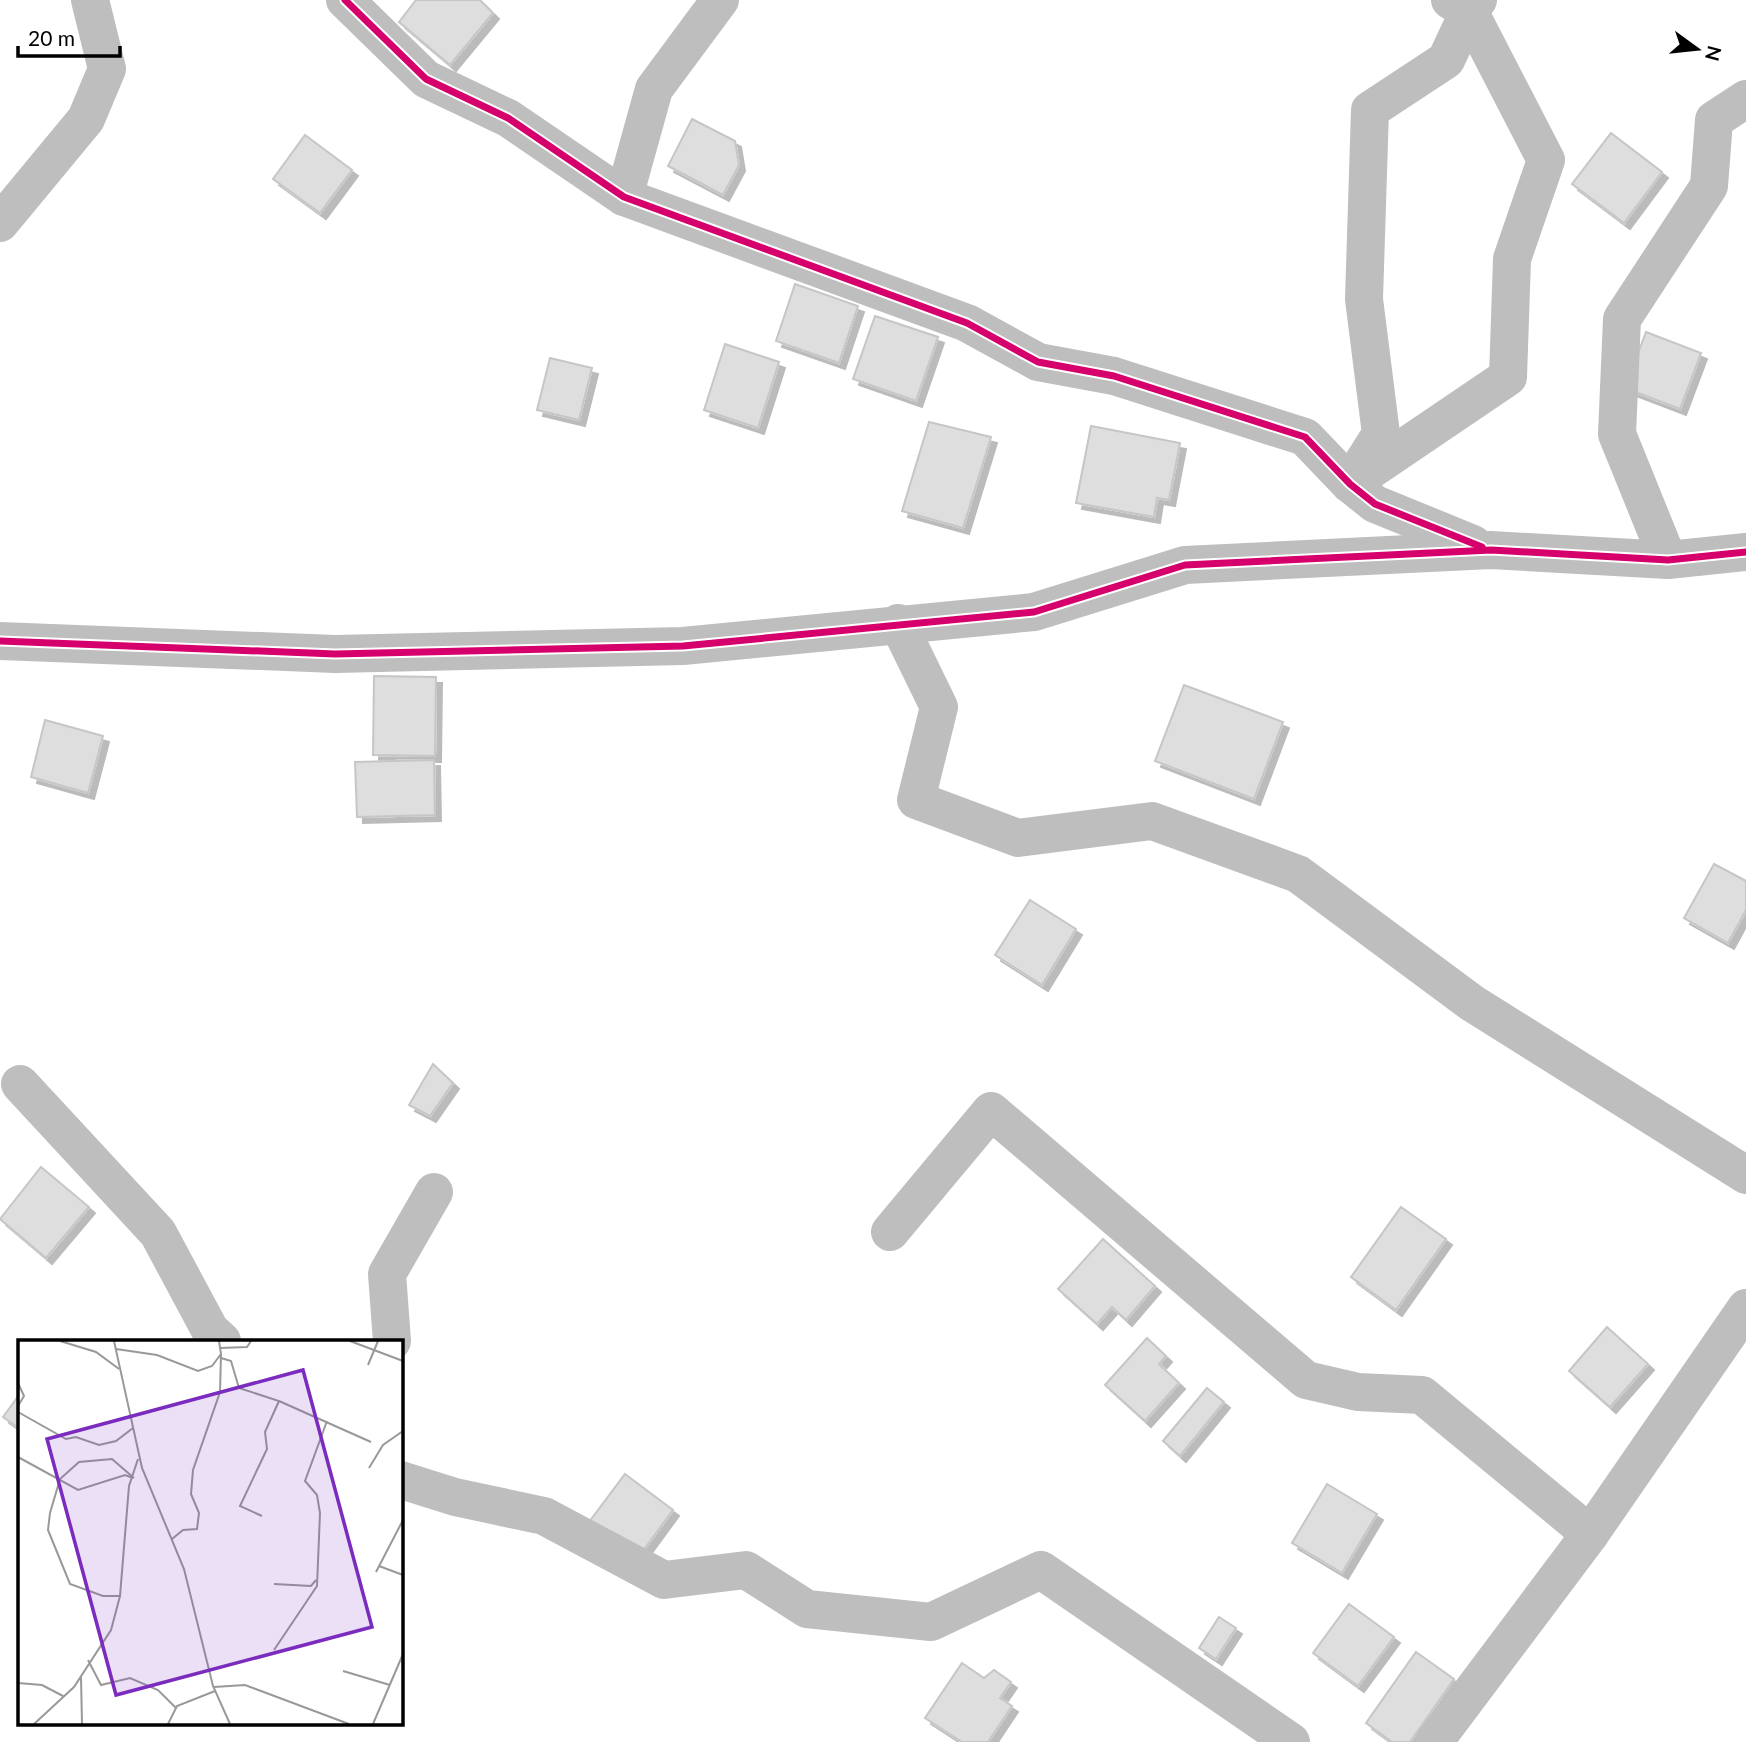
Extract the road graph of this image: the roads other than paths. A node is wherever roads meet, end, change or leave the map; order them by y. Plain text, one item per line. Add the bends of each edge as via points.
1 (90, 0) edge
2 (345, 0) edge
3 (720, 0) edge
4 (1466, 4) edge
5 (1746, 99) edge
6 (624, 197) junction
7 (0, 223) edge
8 (1350, 484) junction
9 (1491, 550) junction
10 (1746, 552) edge
11 (1668, 560) junction
12 (898, 623) junction
13 (0, 641) edge
14 (20, 1084) dead end
15 (1746, 1175) edge
16 (434, 1192) dead end
17 (890, 1232) dead end
18 (1746, 1308) edge
19 (221, 1340) edge
20 (392, 1340) edge
21 (402, 1479) edge
22 (1590, 1534) junction
23 (1291, 1742) edge
24 (1434, 1742) edge

1 - 7 street via 107,69 86,119
2 - 6 street via 426,79 508,118
3 - 6 street via 654,89
4 - 8 street via 1446,60 1370,110 1364,299 1381,434
4 - 8 street via 1546,160 1512,259 1508,377
5 - 11 street via 1714,120 1709,186 1622,319 1617,434
6 - 8 street via 967,323 1038,362 1114,376 1305,438
8 - 9 street via 1400,515
9 - 11 street
9 - 12 street via 1185,565 1034,611
10 - 11 street
12 - 13 street via 683,646 362,654
12 - 15 street via 939,707 916,800 1018,838 1152,821 1298,874 1472,1003
14 - 19 street via 158,1233 210,1330
16 - 20 street via 387,1274
17 - 22 street via 990,1111 1306,1380 1358,1392 1422,1395
18 - 22 street
21 - 23 street via 456,1497 544,1516 664,1580 746,1570 807,1609 932,1622 1041,1570
22 - 24 street

